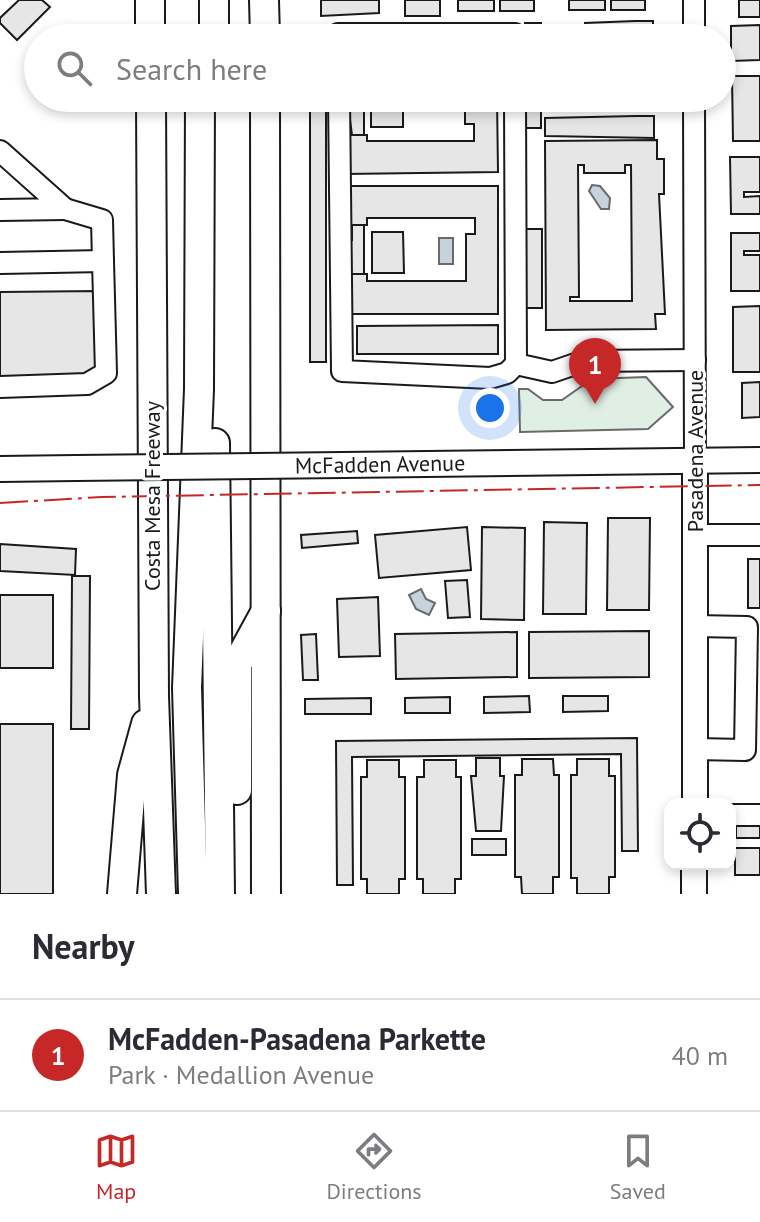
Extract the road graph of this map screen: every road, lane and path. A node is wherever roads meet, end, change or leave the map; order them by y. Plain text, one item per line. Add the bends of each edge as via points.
1 (150, 0) edge
2 (200, 0) edge
3 (214, 0) edge
4 (694, 0) edge
5 (150, 24) edge
6 (200, 24) edge
7 (214, 24) edge
8 (694, 24) edge
9 (151, 112) edge
10 (200, 112) edge
11 (214, 112) edge
12 (265, 112) edge
13 (339, 112) edge
14 (515, 112) edge
15 (694, 112) edge
16 (0, 151) edge
17 (65, 209) junction
18 (0, 210) edge
19 (103, 261) junction
20 (0, 263) edge
21 (695, 360) junction
22 (516, 364) junction
23 (0, 387) edge
24 (207, 391) junction
25 (760, 460) edge
26 (695, 461) junction
27 (0, 469) edge
28 (696, 535) junction
29 (760, 535) edge
30 (268, 607) junction
31 (696, 626) junction
32 (154, 696) junction
33 (695, 749) junction
34 (752, 753) edge
35 (695, 798) edge
36 (736, 815) edge
37 (760, 815) edge
38 (269, 847) junction
39 (694, 870) edge
40 (122, 894) edge
41 (161, 894) edge
42 (193, 894) edge
43 (220, 894) edge
44 (235, 894) edge
45 (266, 894) edge
46 (287, 894) edge
47 (694, 894) edge

1 - 5 highway
2 - 6 highway
3 - 7 highway
4 - 8 street
9 - 32 highway, Costa Mesa Freeway
10 - 24 highway
11 - 24 highway
12 - 30 highway
13 - 22 street via 342,371 490,378
14 - 22 street
15 - 21 street, Pasadena Avenue
16 - 17 street
17 - 18 street
17 - 19 street via 102,220
19 - 20 street
19 - 23 street via 106,373 87,384
21 - 22 street via 584,361 552,372
21 - 26 street, Pasadena Avenue
24 - 42 highway via 187,688
24 - 43 highway
25 - 26 main road, McFadden Avenue
26 - 27 main road, McFadden Avenue, bridge
26 - 28 main road, Pasadena Avenue
28 - 29 street
28 - 31 main road, Pasadena Avenue
30 - 38 highway
30 - 44 highway via 237,664
31 - 33 main road, Pasadena Avenue
31 - 34 street via 747,627
32 - 40 highway via 132,775
32 - 41 highway, Costa Mesa Freeway
33 - 34 street
33 - 35 main road, Pasadena Avenue
36 - 37 street
38 - 45 highway
38 - 46 highway
39 - 47 main road

